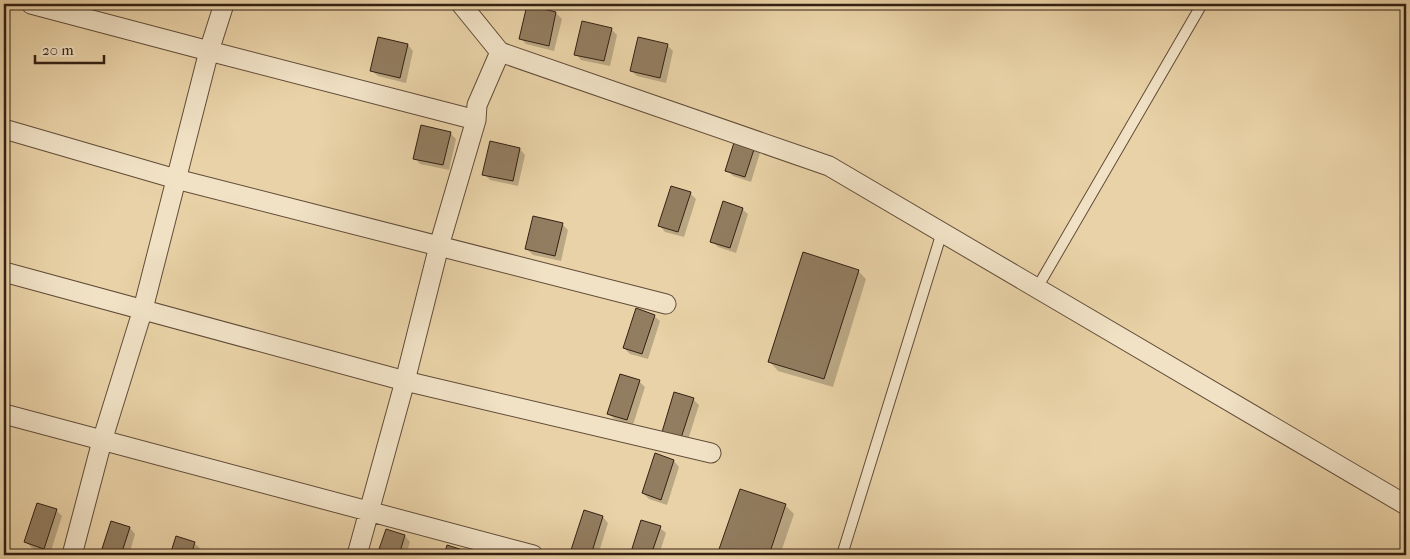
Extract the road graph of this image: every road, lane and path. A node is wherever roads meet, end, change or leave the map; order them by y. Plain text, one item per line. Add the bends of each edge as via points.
1 (32, 4) edge
2 (224, 4) edge
3 (461, 4) edge
4 (1202, 4) edge
5 (209, 52) junction
6 (500, 52) junction
7 (477, 113) junction
8 (4, 129) edge
9 (176, 179) junction
10 (942, 232) junction
11 (440, 246) junction
12 (4, 272) edge
13 (1037, 288) junction
14 (666, 304) dead end
15 (143, 309) junction
16 (405, 381) junction
17 (4, 414) edge
18 (102, 440) junction
19 (710, 453) dead end
20 (1406, 504) edge
21 (369, 511) junction
22 (72, 555) edge
23 (357, 555) edge
24 (533, 555) edge
25 (842, 555) edge

1 - 5 street
2 - 5 street
3 - 6 street
4 - 13 lane
5 - 7 street
5 - 9 street
6 - 7 street
6 - 10 street via 829,166
7 - 11 street
8 - 9 street
9 - 11 street
9 - 15 street
10 - 13 street
10 - 25 lane
11 - 14 street
11 - 16 street
12 - 15 street
13 - 20 street
15 - 16 street
15 - 18 street
16 - 19 street
16 - 21 street
17 - 18 street
18 - 21 street
18 - 22 street
21 - 23 street
21 - 24 street

